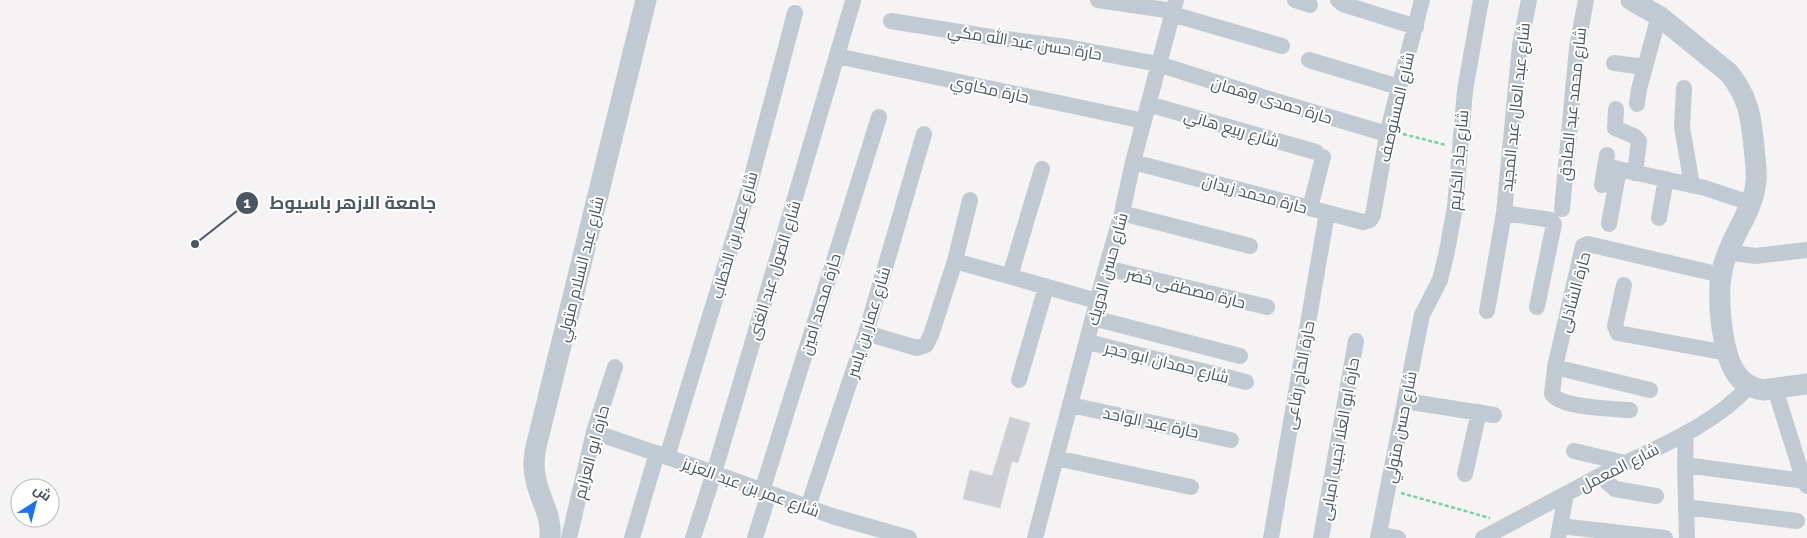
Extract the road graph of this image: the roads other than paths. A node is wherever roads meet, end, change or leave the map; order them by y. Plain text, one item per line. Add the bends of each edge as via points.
1 (646, 0) edge
2 (1098, 0) edge
3 (1338, 0) edge
4 (1422, 0) edge
5 (1481, 0) edge
6 (1528, 0) edge
7 (1586, 0) edge
8 (1631, 0) edge
9 (853, 1) dead end
10 (1174, 8) edge
11 (795, 12) dead end
12 (1659, 16) junction
13 (891, 21) dead end
14 (1416, 27) junction
15 (1282, 46) dead end
16 (837, 56) junction
17 (1309, 60) dead end
18 (1614, 63) dead end
19 (1158, 64) junction
20 (1645, 67) junction
21 (1399, 87) junction
22 (1684, 88) dead end
23 (1148, 104) junction
24 (1637, 104) dead end
25 (1616, 109) dead end
26 (879, 117) dead end
27 (1144, 121) junction
28 (1387, 132) junction
29 (924, 134) dead end
30 (1133, 162) junction
31 (1610, 163) junction
32 (1042, 169) dead end
33 (1635, 173) junction
34 (1666, 179) junction
35 (1602, 185) dead end
36 (1692, 185) junction
37 (970, 200) dead end
38 (1750, 204) junction
39 (1310, 208) junction
40 (1562, 209) dead end
41 (1122, 213) junction
42 (1327, 213) junction
43 (1504, 213) junction
44 (1373, 215) joint
45 (1659, 218) dead end
46 (1609, 224) dead end
47 (1250, 246) dead end
48 (1807, 250) edge
49 (1727, 252) junction
50 (955, 261) junction
51 (1106, 268) junction
52 (1721, 275) junction
53 (1010, 276) junction
54 (1624, 285) dead end
55 (1046, 287) junction
56 (1097, 301) junction
57 (1267, 307) dead end
58 (1538, 308) dead end
59 (1487, 311) dead end
60 (1422, 315) joint
61 (1093, 318) junction
62 (866, 333) junction
63 (1356, 340) dead end
64 (1088, 342) junction
65 (1728, 353) junction
66 (1240, 356) dead end
67 (615, 367) dead end
68 (1555, 367) junction
69 (1019, 380) dead end
70 (1246, 382) dead end
71 (1807, 384) edge
72 (1749, 386) junction
73 (1775, 388) junction
74 (1650, 390) dead end
75 (1405, 401) junction
76 (1071, 405) junction
77 (1630, 410) dead end
78 (594, 432) junction
79 (1686, 433) junction
80 (1231, 440) dead end
81 (1574, 451) dead end
82 (662, 455) junction
83 (1056, 458) junction
84 (1625, 463) junction
85 (1685, 465) junction
86 (1607, 472) junction
87 (714, 473) junction
88 (1465, 474) dead end
89 (1805, 484) edge
90 (1191, 487) dead end
91 (765, 492) junction
92 (1566, 494) junction
93 (1656, 496) dead end
94 (808, 507) junction
95 (1686, 507) junction
96 (1798, 521) dead end
97 (1559, 532) edge
98 (869, 533) edge
99 (1379, 536) edge
100 (550, 538) edge
101 (569, 538) edge
102 (632, 538) edge
103 (693, 538) edge
104 (754, 538) edge
105 (909, 538) edge
106 (1036, 538) edge
107 (1270, 538) edge
108 (1321, 538) edge
109 (1398, 538) edge
110 (1483, 538) edge
111 (1665, 538) edge
112 (1687, 538) edge

1 - 100 street, شارع عبد السلام متولي via 534,451 536,480 549,517
2 - 10 street
3 - 14 street
4 - 14 street, شارع المستوصف
5 - 60 street, شارع جاد الكريم via 1465,90 1454,206 1444,266
6 - 43 street, شارع عبد العال عبد المجيد via 1520,45
7 - 40 street, شارع محمد عبد الصادق via 1577,48
8 - 12 street
9 - 16 street, شارع الصول عبد الغنى
10 - 15 street
10 - 19 street, شارع حسن الدويك
11 - 82 street, شارع عمر بن الخطاب via 748,191
12 - 20 street
12 - 38 street via 1729,73 1742,92 1751,115 1756,172
13 - 19 street, حارة حسن عبد الله مكي
14 - 21 street, شارع المستوصف
16 - 27 street, حارة مكاوي
16 - 87 street, شارع الصول عبد الغنى
17 - 21 street
18 - 20 street
19 - 23 street, شارع حسن الدويك
19 - 28 street, حارة حمدى وهمان
20 - 24 street
21 - 28 street, شارع المستوصف
22 - 36 street via 1682,127
23 - 27 street, شارع حسن الدويك
23 - 39 street, شارع ربيع هاني via 1319,155
25 - 33 street via 1616,129 1638,141
26 - 91 street, حارة محمد امين
27 - 30 street, شارع حسن الدويك
28 - 44 street, شارع المستوصف
29 - 62 street, شارع عمار بن ياسر
30 - 39 street, حارة محمد زيدان
30 - 41 street, شارع حسن الدويك
31 - 33 street
31 - 35 street
31 - 46 street
32 - 53 street
33 - 34 street
34 - 36 street
34 - 45 street
36 - 38 street
37 - 50 street
38 - 49 street
39 - 42 street, حارة محمد زيدان
41 - 47 street
41 - 51 street, شارع حسن الدويك
42 - 44 street, حارة محمد زيدان via 1363,222
42 - 107 street, حارة الحاج رفاعى
43 - 58 street, شارع عبد العال عبد المجيد via 1551,220 1554,224
43 - 59 street, شارع عبد العال عبد المجيد
48 - 49 street via 1755,256
49 - 52 street
50 - 53 street
50 - 62 street via 926,345 917,348
51 - 56 street, شارع حسن الدويك
51 - 57 street, حارة مصطفى خضر
52 - 65 street via 1720,307
52 - 68 street, حارة الشاذلى via 1586,245 1582,249
53 - 55 street
54 - 65 street via 1615,326 1618,333
55 - 56 street
55 - 69 street
56 - 61 street, شارع حسن الدويك
60 - 75 street, شارع حسن متولي
61 - 64 street, شارع حسن الدويك
61 - 66 street
62 - 94 street, شارع عمار بن ياسر
63 - 108 street, حارة ابو العلا نجيب امبابى
64 - 70 street, شارع حمدان ابو حجر
64 - 76 street, شارع حسن الدويك
65 - 72 street via 1735,372
67 - 78 street, حارة ابو العزايم
68 - 74 street
68 - 77 street, حارة الشاذلى via 1552,394 1557,399 1586,407
71 - 73 street
72 - 73 street via 1763,390
72 - 79 street, شارع المعمل via 1732,403
73 - 89 street
75 - 88 street via 1486,414
75 - 99 street, شارع حسن متولي
76 - 80 street, حارة عبد الواحد
76 - 83 street, شارع حسن الدويك
78 - 82 street, شارع عمر بن عبد العزيز
78 - 101 street, حارة ابو العزايم
79 - 84 street, شارع المعمل
79 - 85 street
81 - 84 street
82 - 87 street, شارع عمر بن عبد العزيز
82 - 102 street, شارع عمر بن الخطاب
83 - 90 street
83 - 106 street, شارع حسن الدويك
84 - 86 street, شارع المعمل
85 - 89 street
85 - 95 street
86 - 92 street, شارع المعمل
86 - 93 street via 1606,481 1615,489
87 - 91 street, شارع عمر بن عبد العزيز
87 - 103 street, شارع الصول عبد الغنى
91 - 94 street, شارع عمر بن عبد العزيز
91 - 104 street, حارة محمد امين
92 - 97 street
92 - 110 street, شارع المعمل
94 - 98 street, شارع عمر بن عبد العزيز
95 - 96 street
95 - 112 street
97 - 111 street
98 - 105 street, شارع عمر بن عبد العزيز
99 - 109 street

